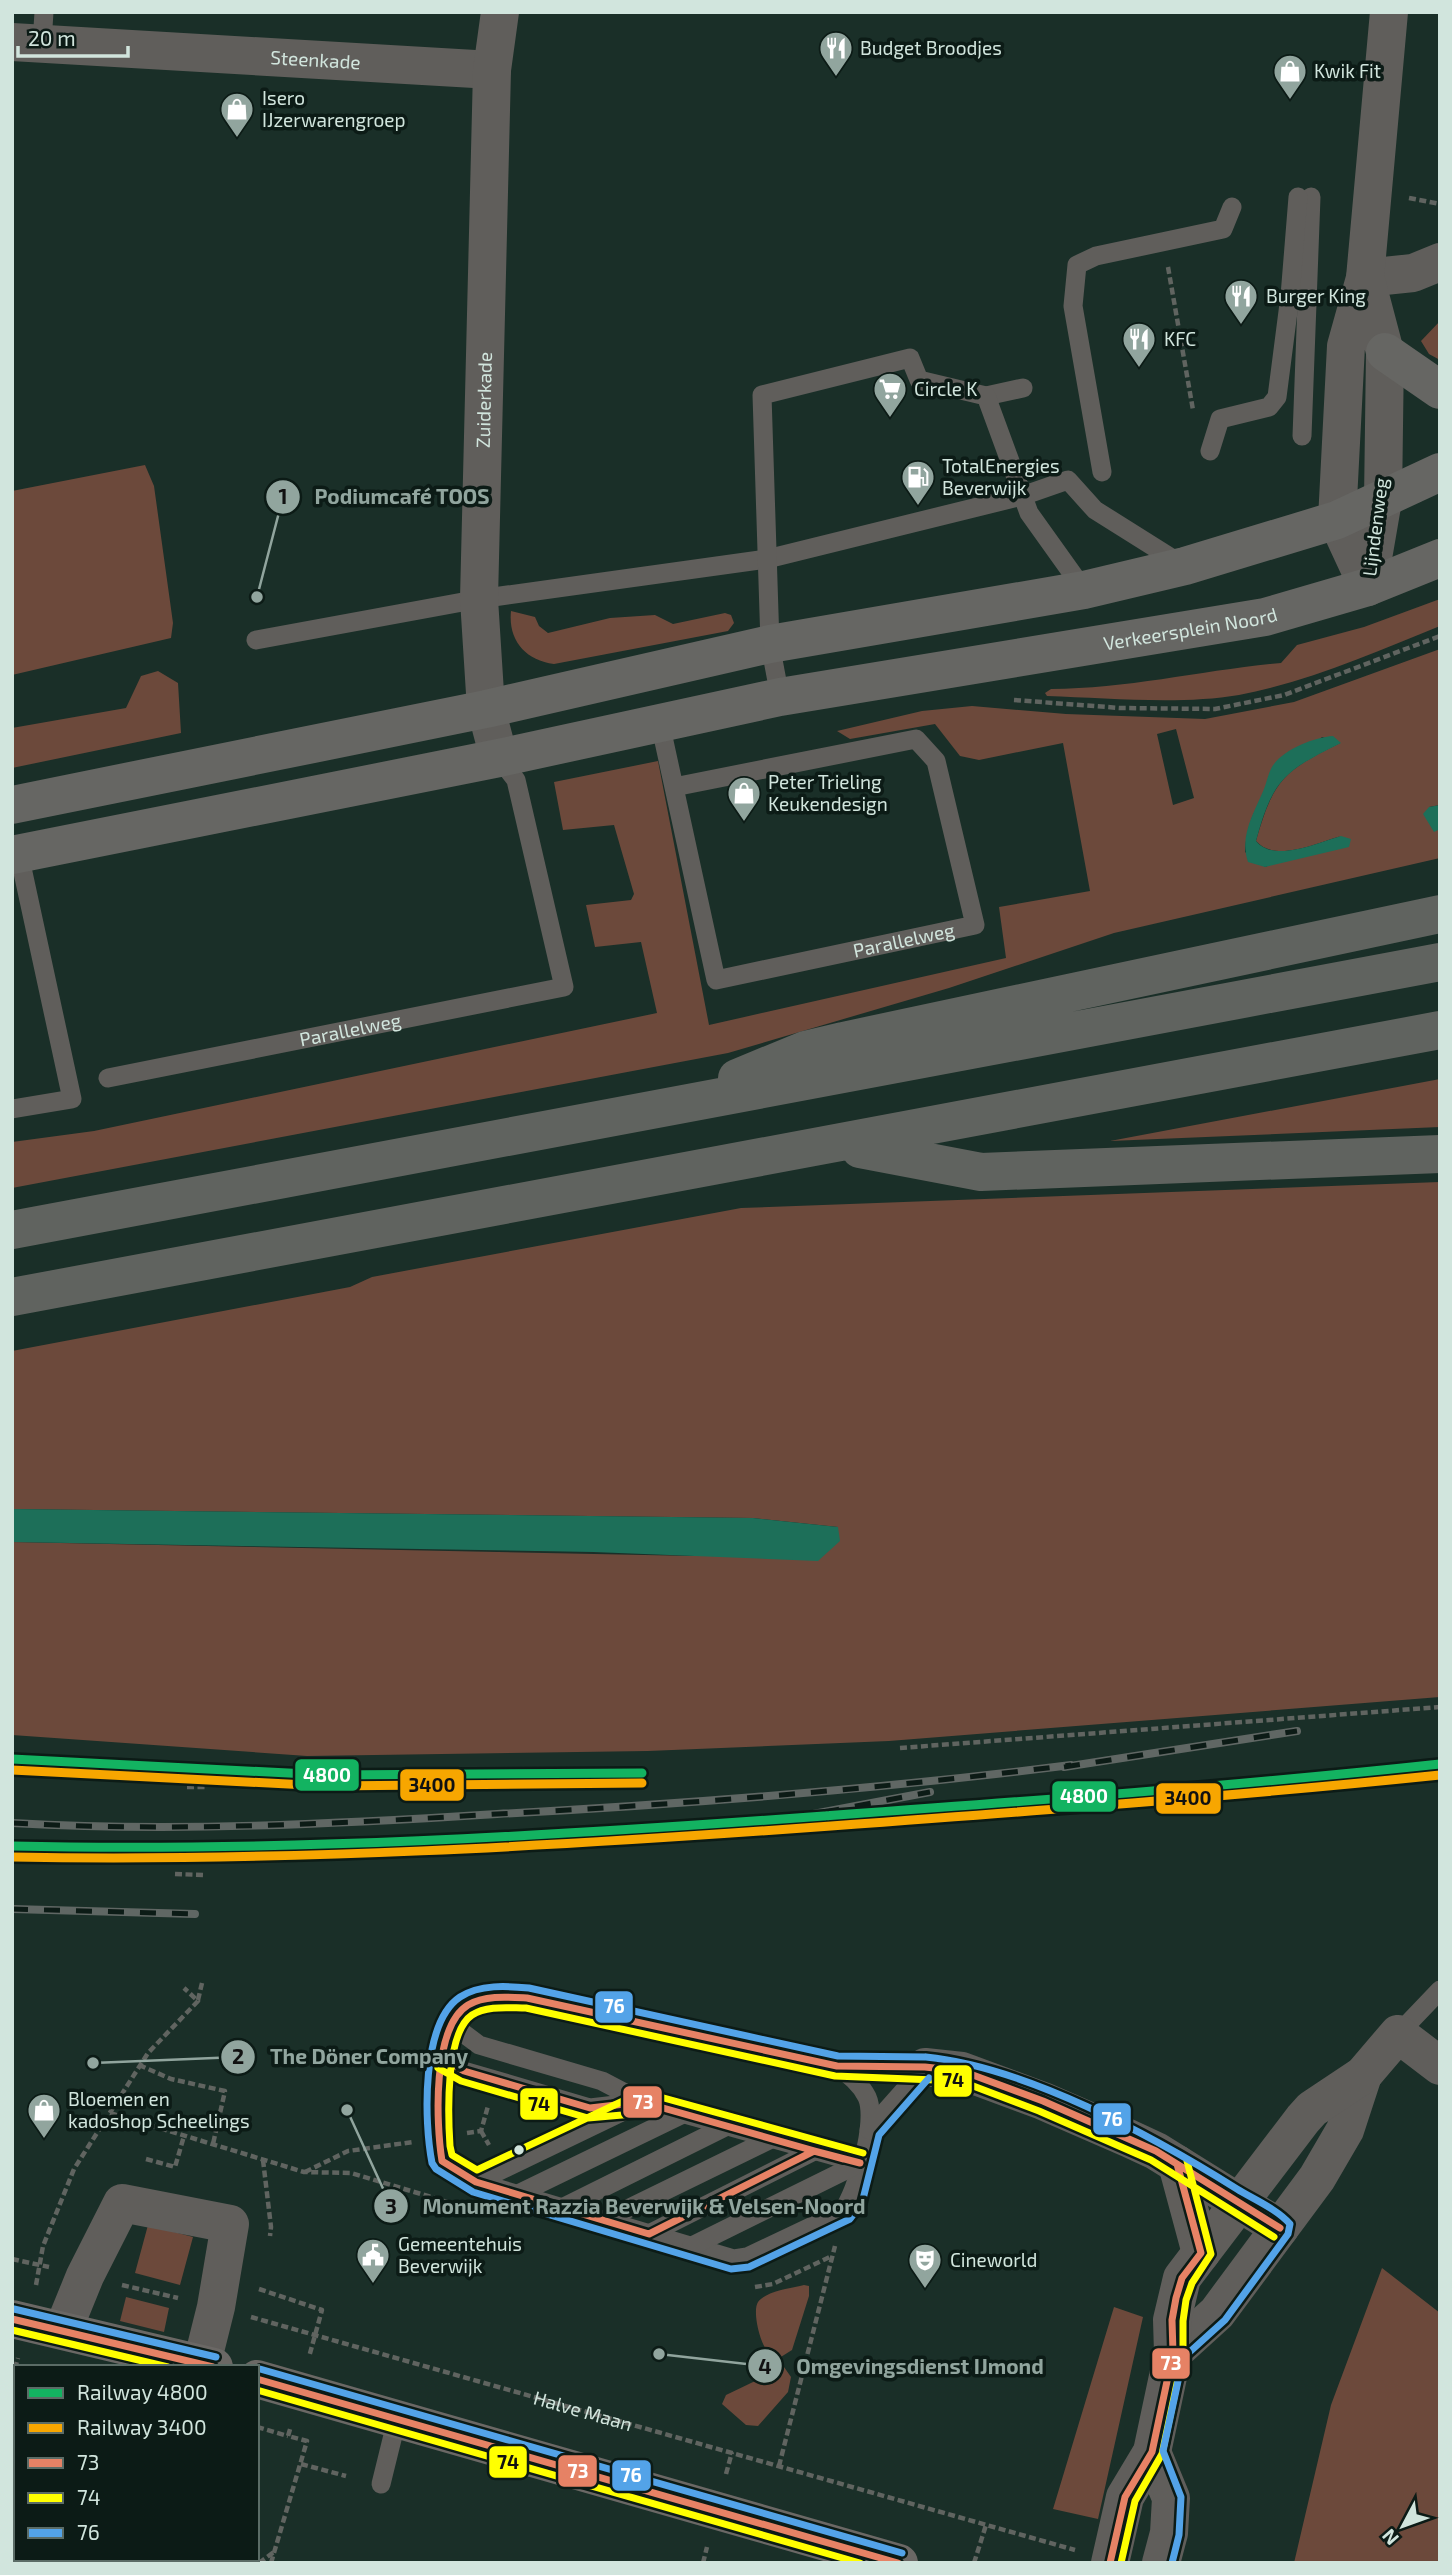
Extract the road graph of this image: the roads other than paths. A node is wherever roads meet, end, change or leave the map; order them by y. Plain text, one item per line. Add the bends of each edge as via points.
1 (500, 12) edge
2 (1389, 12) edge
3 (33, 32) edge
4 (492, 70) junction
5 (1232, 207) dead end
6 (1440, 262) edge
7 (1365, 278) junction
8 (1385, 352) junction
9 (1023, 388) dead end
10 (1440, 390) edge
11 (986, 396) junction
12 (1302, 436) dead end
13 (1210, 451) dead end
14 (1102, 472) dead end
15 (1440, 472) edge
16 (1022, 496) junction
17 (1383, 500) junction
18 (1337, 520) junction
19 (1440, 558) edge
20 (767, 559) junction
21 (1185, 566) junction
22 (1368, 587) junction
23 (1084, 590) junction
24 (479, 599) junction
25 (256, 640) dead end
26 (770, 644) junction
27 (780, 697) junction
28 (486, 709) junction
29 (660, 723) junction
30 (507, 769) junction
31 (674, 787) junction
32 (12, 806) edge
33 (16, 855) edge
34 (1440, 914) edge
35 (1440, 962) edge
36 (1440, 1030) edge
37 (108, 1078) dead end
38 (12, 1109) edge
39 (657, 1110) junction
40 (836, 1145) junction
41 (1440, 1154) edge
42 (12, 1230) edge
43 (12, 1297) edge
44 (1440, 1990) edge
45 (451, 2024) junction
46 (1398, 2034) junction
47 (443, 2059) junction
48 (837, 2066) junction
49 (1440, 2066) edge
50 (925, 2067) junction
51 (1363, 2075) junction
52 (642, 2102) junction
53 (683, 2114) junction
54 (727, 2126) junction
55 (869, 2130) junction
56 (771, 2139) junction
57 (814, 2151) junction
58 (860, 2163) junction
59 (1177, 2164) junction
60 (476, 2182) junction
61 (518, 2194) junction
62 (1240, 2202) junction
63 (562, 2208) junction
64 (605, 2220) junction
65 (1280, 2228) junction
66 (649, 2234) junction
67 (692, 2246) junction
68 (1201, 2253) junction
69 (12, 2319) edge
70 (63, 2329) junction
71 (1173, 2353) junction
72 (208, 2365) edge
73 (259, 2380) edge
74 (397, 2419) junction
75 (1152, 2452) junction
76 (382, 2484) dead end
77 (849, 2556) edge
78 (1110, 2561) edge
79 (899, 2563) edge
80 (1161, 2563) edge

1 - 4 street, Zuiderkade
2 - 7 street, Lijndenweg
3 - 4 street, Steenkade
4 - 24 street, Zuiderkade
5 - 14 lane via 1223,229 1096,256 1077,265 1073,306
6 - 7 street via 1413,273
7 - 8 street, Lijndenweg
7 - 18 street, Lijndenweg via 1346,346
8 - 10 main road
8 - 17 street, Lijndenweg
9 - 11 lane
11 - 16 lane
11 - 20 lane via 919,380 910,358 762,395
12 - 13 lane via 1304,197 1277,397 1269,407 1220,419
15 - 17 main road
16 - 20 lane
16 - 21 lane via 1068,480 1095,510
16 - 23 lane via 1029,513
17 - 18 main road
17 - 22 street, Lijndenweg
18 - 21 main road
18 - 22 street, Lijndenweg
19 - 22 main road, Verkeersplein Noord
20 - 24 lane
20 - 26 lane
21 - 23 main road
22 - 27 main road, Verkeersplein Noord via 1265,617
23 - 26 main road
24 - 25 lane
24 - 28 street, Zuiderkade
26 - 27 lane
26 - 28 main road
27 - 29 main road
28 - 30 street, Zuiderkade
28 - 32 main road
29 - 30 main road
29 - 31 lane, Parallelweg
30 - 33 main road
30 - 37 lane, Parallelweg via 564,987
31 - 31 lane, Parallelweg via 716,980 975,925 936,761 916,739
33 - 38 lane via 72,1099
34 - 39 highway via 805,1050
35 - 39 highway
36 - 40 highway
39 - 42 highway
40 - 41 highway via 981,1172
40 - 43 highway
44 - 46 lane
45 - 47 lane
45 - 48 lane via 472,2003 498,1996 527,1998
45 - 52 lane via 479,2045 602,2081
46 - 49 street
46 - 51 street
47 - 52 lane via 464,2071 590,2108
47 - 60 lane via 436,2138 442,2161
48 - 50 lane
48 - 55 lane via 856,2080 868,2099
50 - 55 lane
50 - 59 street via 962,2071 1043,2101
51 - 62 street via 1312,2109
51 - 65 street via 1345,2130
52 - 53 lane
52 - 60 lane
53 - 54 lane
53 - 61 lane
54 - 56 lane
54 - 63 lane
55 - 58 lane
56 - 57 lane
56 - 64 lane
57 - 58 lane
57 - 66 lane
58 - 67 lane
58 - 67 lane via 852,2199 842,2212 822,2222 747,2257 734,2259
59 - 62 street
59 - 68 street
60 - 61 lane
61 - 63 lane
62 - 65 street
62 - 68 street
63 - 64 lane
64 - 66 lane
65 - 71 street via 1217,2312
66 - 67 lane
68 - 71 street via 1182,2278 1172,2320
69 - 70 main road
70 - 72 main road
70 - 72 street via 122,2203 230,2224
71 - 75 street
73 - 74 main road
74 - 76 lane
74 - 77 main road
75 - 78 street via 1125,2497
75 - 80 street via 1171,2498
77 - 79 main road

